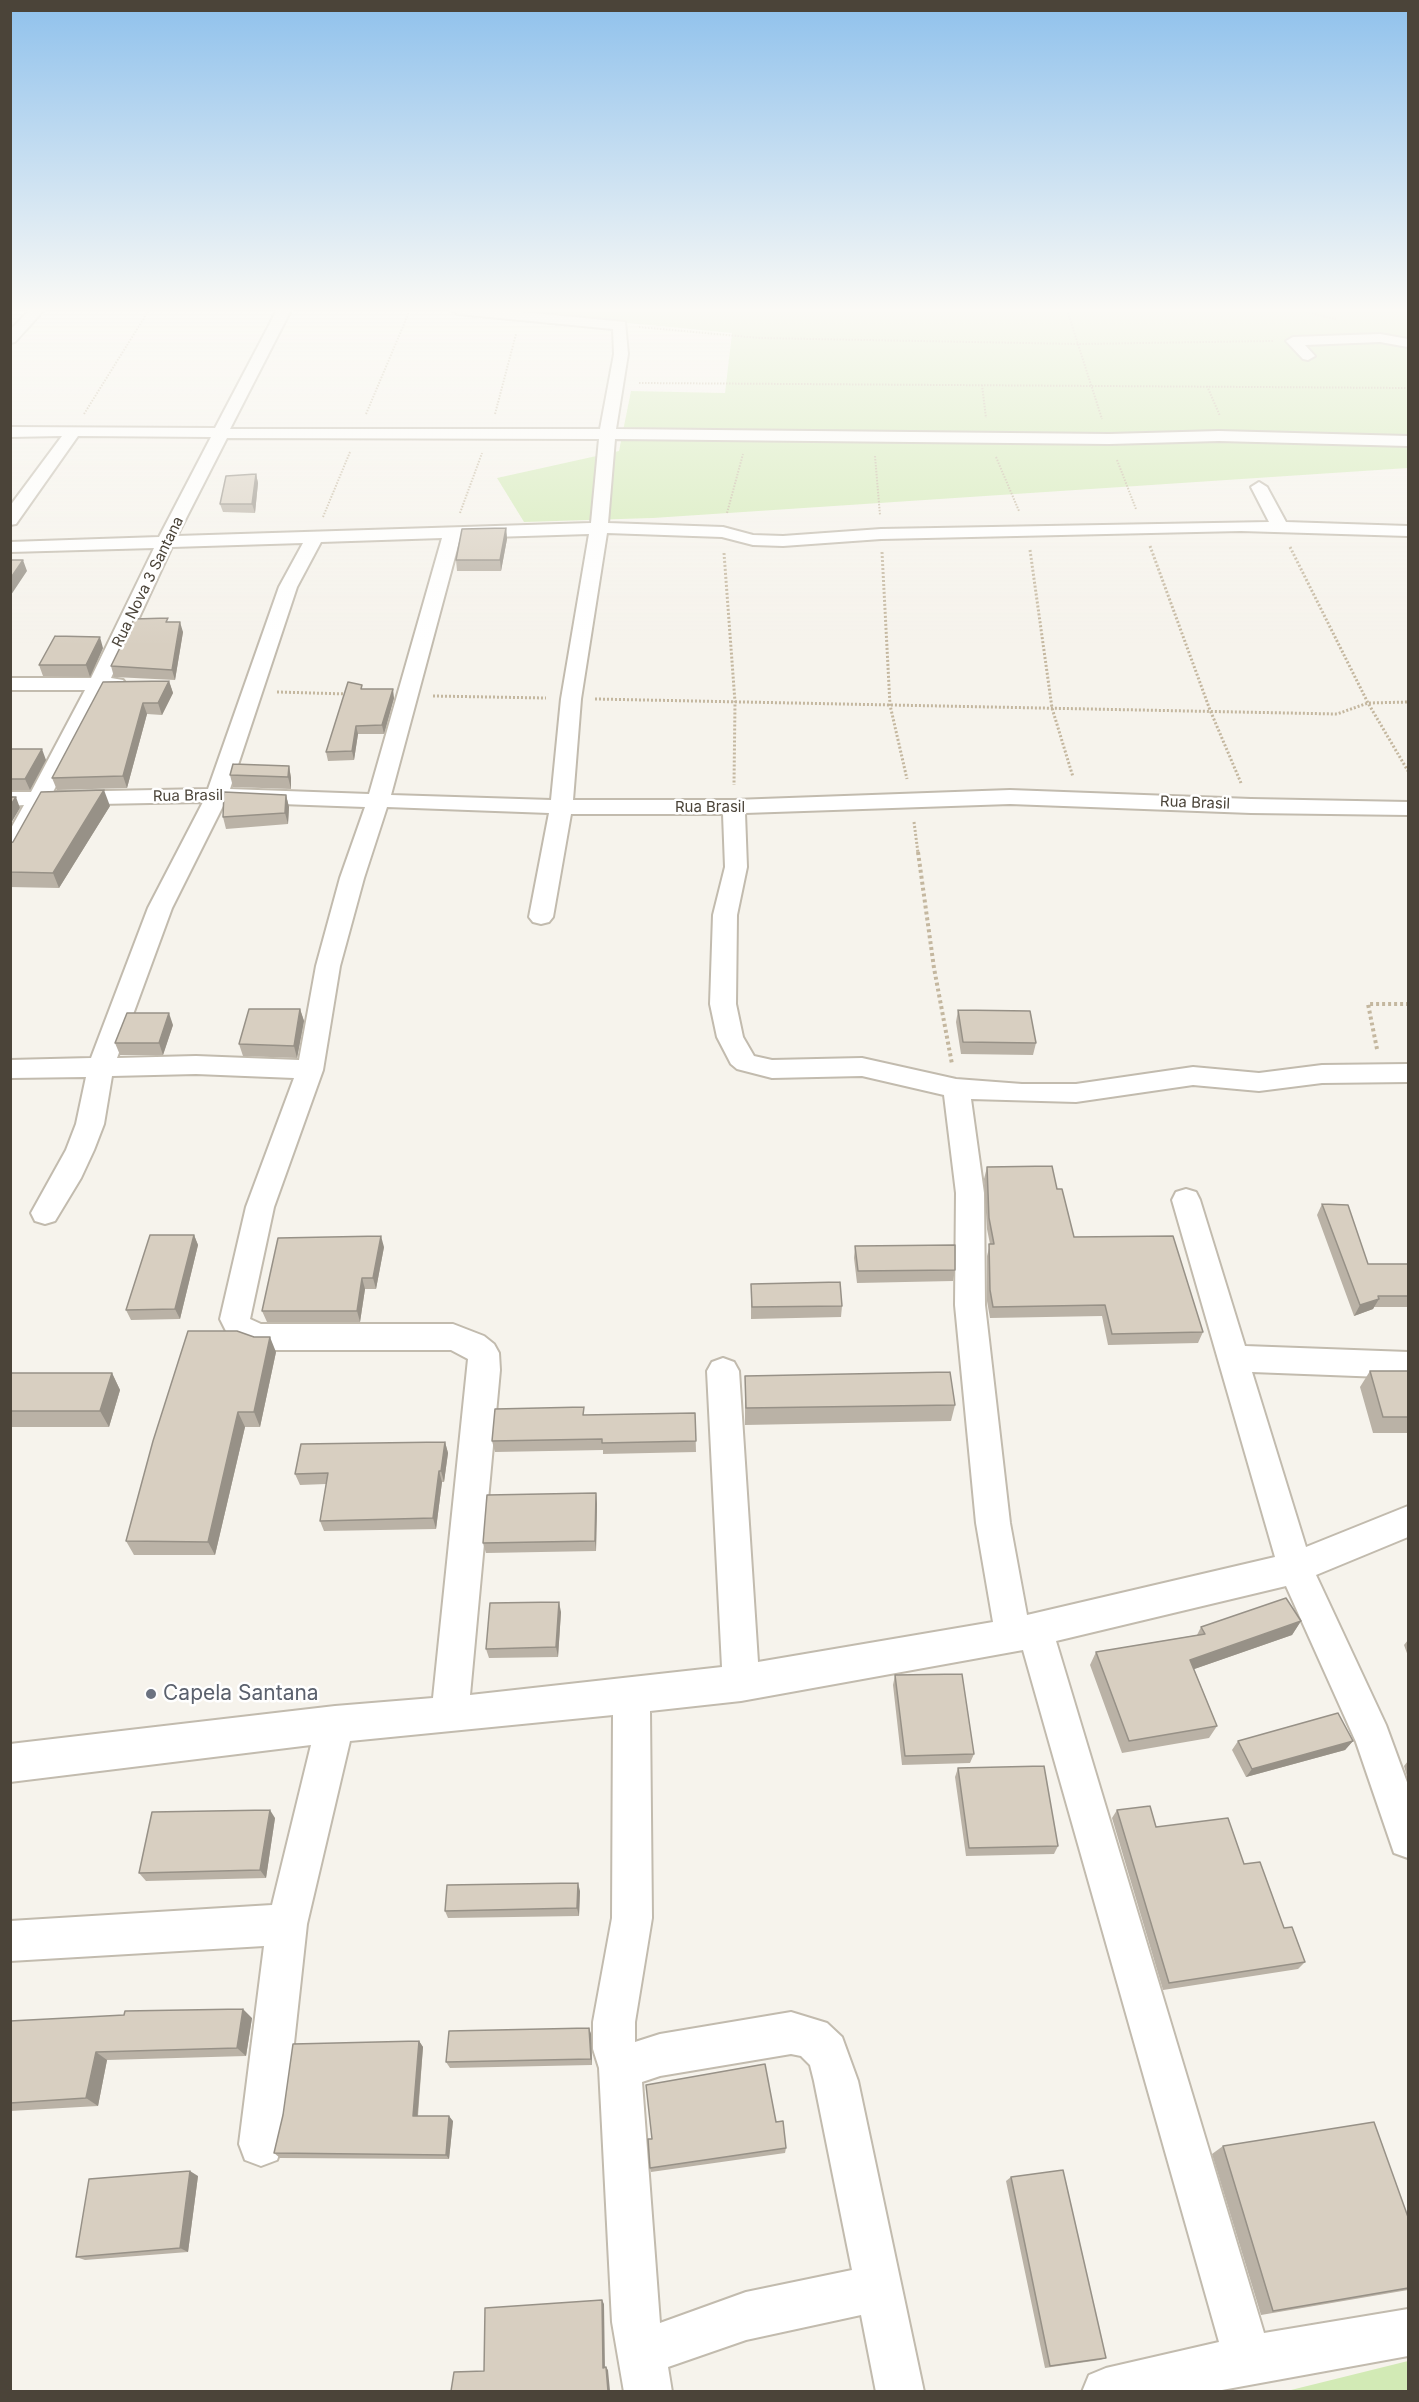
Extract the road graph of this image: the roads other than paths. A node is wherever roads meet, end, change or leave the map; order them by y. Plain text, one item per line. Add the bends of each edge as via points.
1 (225, 422) edge
2 (609, 422) edge
3 (10, 432) edge
4 (73, 432) junction
5 (221, 434) junction
6 (607, 435) junction
7 (1408, 441) edge
8 (1259, 488) dead end
9 (10, 520) edge
10 (1280, 527) junction
11 (599, 528) junction
12 (1408, 531) edge
13 (452, 534) junction
14 (315, 537) junction
15 (166, 541) junction
16 (10, 547) edge
17 (99, 683) junction
18 (10, 684) edge
19 (133, 685) edge
20 (217, 795) junction
21 (10, 799) edge
22 (41, 799) junction
23 (378, 802) junction
24 (561, 807) junction
25 (734, 807) junction
26 (1408, 808) edge
27 (10, 852) edge
28 (541, 917) dead end
29 (101, 1066) junction
30 (10, 1069) edge
31 (310, 1070) junction
32 (1408, 1073) edge
33 (956, 1088) junction
34 (1186, 1200) dead end
35 (45, 1213) dead end
36 (1234, 1358) junction
37 (1408, 1365) edge
38 (723, 1371) dead end
39 (1408, 1521) edge
40 (1295, 1568) junction
41 (1024, 1632) junction
42 (741, 1683) junction
43 (632, 1695) junction
44 (450, 1715) junction
45 (335, 1724) junction
46 (10, 1762) edge
47 (1408, 1839) edge
48 (287, 1924) junction
49 (10, 1941) edge
50 (620, 2068) junction
51 (261, 2144) dead end
52 (878, 2288) junction
53 (1408, 2333) edge
54 (1248, 2359) junction
55 (645, 2372) edge
56 (900, 2391) edge
57 (1106, 2391) edge

1 - 5 street, Rua Nova 3 Santana
2 - 6 street
3 - 4 street
4 - 5 street
4 - 9 street
5 - 6 street
5 - 15 street, Rua Nova 3 Santana
6 - 7 street via 1109,439 1228,436
6 - 11 street
8 - 10 street
10 - 11 street via 881,534 768,541 723,532
10 - 12 street
11 - 13 street
11 - 24 street via 572,699
13 - 14 street
13 - 23 street
14 - 15 street
14 - 20 street via 288,587
15 - 16 street
15 - 17 street, Rua Nova 3 Santana
17 - 18 street
17 - 19 street
17 - 22 street, Rua Nova 3 Santana
20 - 22 street, Rua Brasil
20 - 23 street, Rua Brasil
20 - 29 street via 160,908
21 - 22 street, Rua Brasil
22 - 27 street, Rua Nova 3 Santana
23 - 24 street, Rua Brasil
23 - 31 street via 328,966
24 - 25 street, Rua Brasil
24 - 28 street
25 - 26 street, Rua Brasil via 1010,797
25 - 33 street via 736,867 724,915 723,1004 740,1058 772,1069 862,1066
29 - 30 street
29 - 31 street
29 - 35 street via 90,1124 67,1178
31 - 44 street via 260,1208 235,1319 241,1330 261,1337 453,1337 483,1353
32 - 33 street via 1322,1074 1259,1082 1193,1076 1076,1093
33 - 41 street via 970,1193 972,1329 993,1523
34 - 36 street
36 - 37 street
36 - 40 street
38 - 42 street
39 - 40 street
40 - 41 street
40 - 47 street via 1373,1738
41 - 42 street
41 - 54 street
42 - 43 street
43 - 44 street
43 - 50 street via 632,1918 614,2022 614,2049
44 - 45 street
45 - 46 street
45 - 48 street
48 - 49 street
48 - 51 street
50 - 52 street via 660,2055 791,2033 812,2038 827,2052 836,2081
50 - 55 street via 636,2322
52 - 55 street via 746,2316
52 - 56 street
53 - 54 street
54 - 57 street

